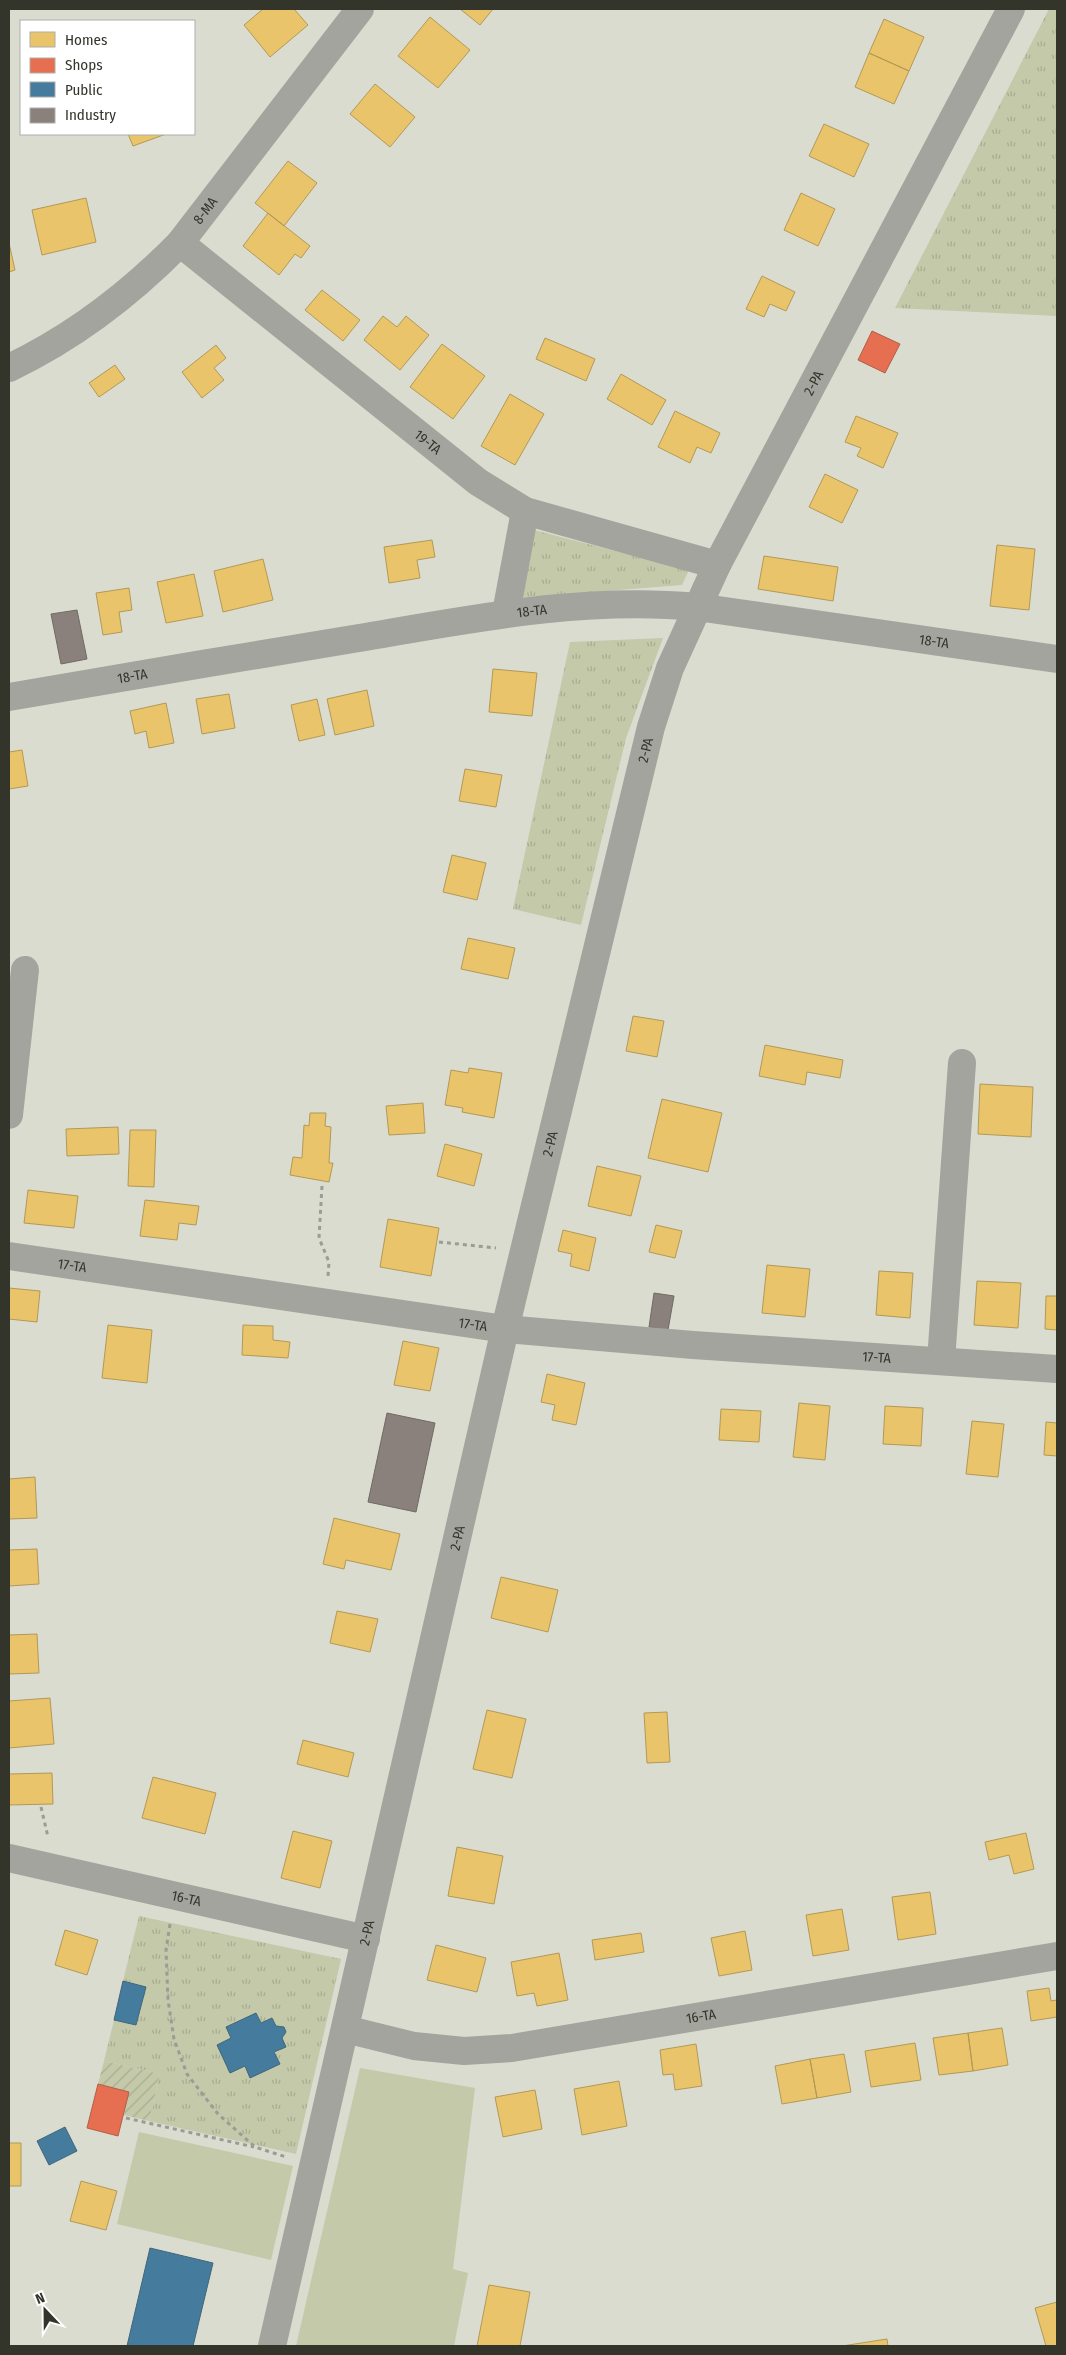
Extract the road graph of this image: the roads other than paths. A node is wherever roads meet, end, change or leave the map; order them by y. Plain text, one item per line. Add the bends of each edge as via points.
1 (360, 9) edge
2 (1011, 9) edge
3 (180, 243) junction
4 (9, 368) edge
5 (525, 512) junction
6 (717, 565) junction
7 (697, 608) junction
8 (506, 613) junction
9 (1057, 659) edge
10 (9, 697) edge
11 (25, 970) dead end
12 (962, 1063) dead end
13 (9, 1115) edge
14 (9, 1256) edge
15 (505, 1329) junction
16 (941, 1361) junction
17 (1057, 1369) edge
18 (9, 1858) edge
19 (366, 1939) junction
20 (1057, 1956) edge
21 (346, 2029) junction
22 (272, 2346) edge

1 - 3 street, 8-МА
2 - 6 street, 2-РА
3 - 4 street, 8-МА via 148,276 116,302 78,329
3 - 5 street, 19-ТА via 478,482
5 - 6 street, 19-ТА
5 - 8 street
6 - 7 street, 2-РА
7 - 8 street, 18-ТА via 604,604
7 - 9 street, 18-ТА
7 - 15 street, 2-РА via 670,668 651,727
8 - 10 street, 18-ТА
11 - 13 street
12 - 16 street
14 - 15 street, 17-ТА
15 - 16 street, 17-ТА
15 - 19 street, 2-РА
16 - 17 street, 17-ТА
18 - 19 street, 16-ТА
19 - 21 street, 2-РА
20 - 21 street, 16-ТА via 512,2048 464,2051 414,2046
21 - 22 street, 2-РА

